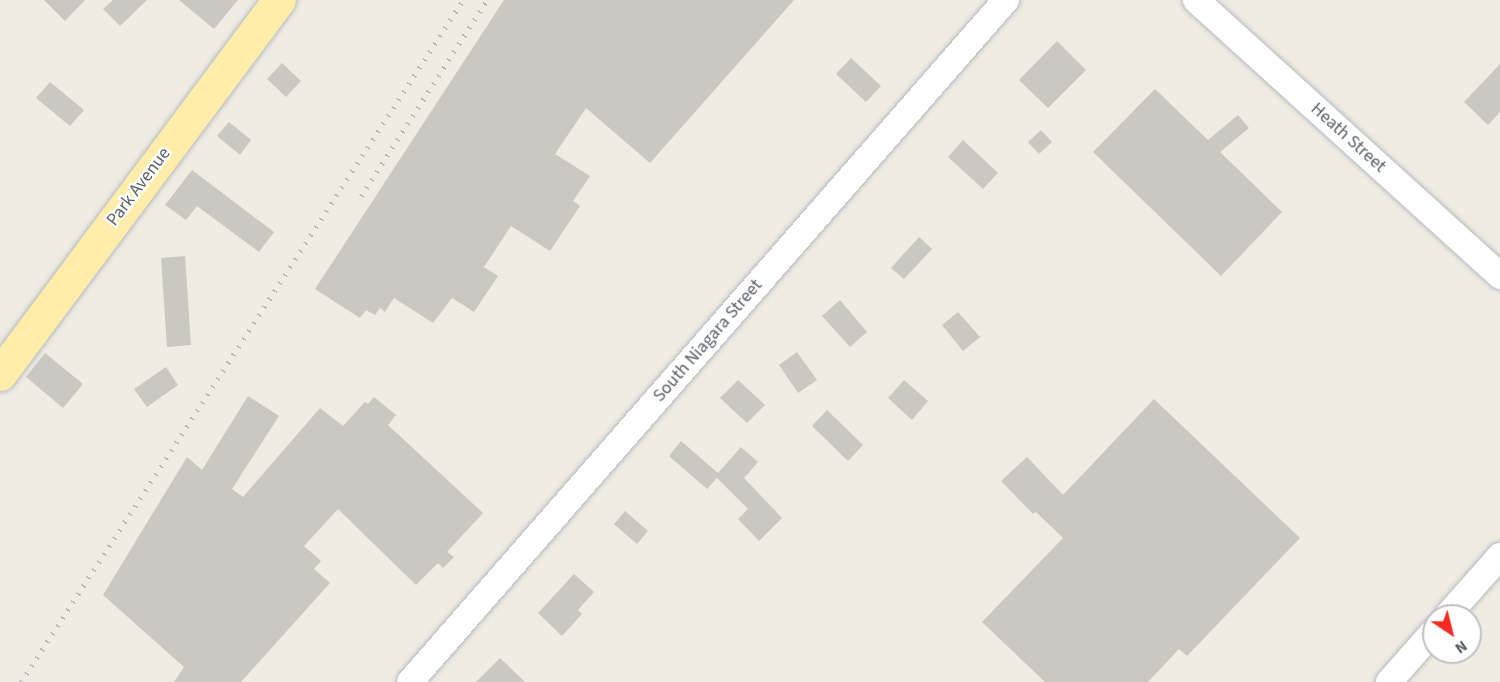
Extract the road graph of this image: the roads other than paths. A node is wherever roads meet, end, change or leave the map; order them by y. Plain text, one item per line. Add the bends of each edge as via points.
1 (279, 0) edge
2 (1006, 0) edge
3 (1196, 0) edge
4 (1500, 276) edge
5 (0, 374) edge
6 (1500, 556) edge
7 (1458, 604) edge
8 (1422, 645) edge
9 (410, 682) edge
10 (1389, 682) edge

1 - 5 main road, Park Avenue
2 - 9 street, South Niagara Street
3 - 4 street, Heath Street
6 - 7 street
8 - 10 street

